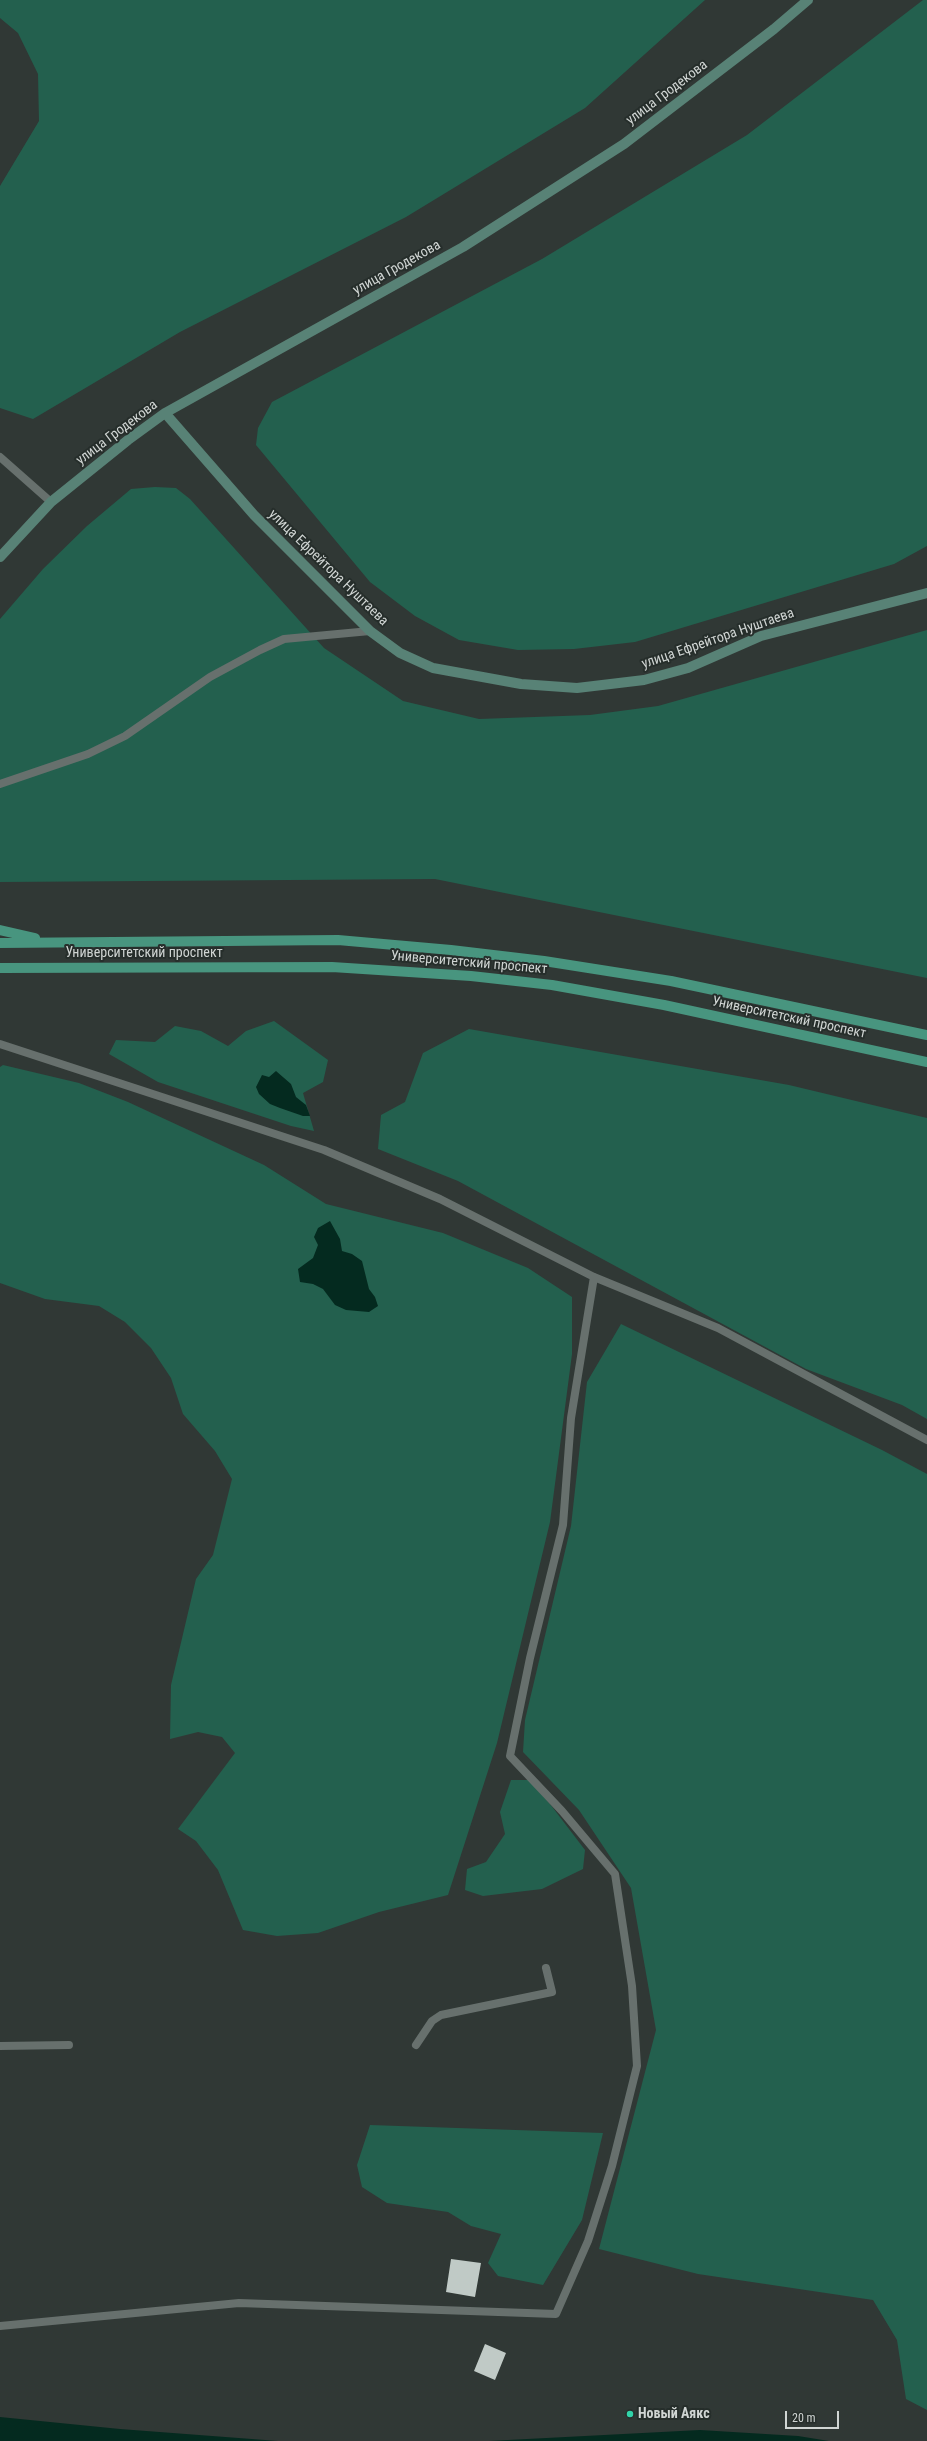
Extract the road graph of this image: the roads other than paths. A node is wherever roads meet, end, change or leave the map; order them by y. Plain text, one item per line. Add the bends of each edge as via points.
1 (808, 0) edge
2 (165, 413) junction
3 (0, 457) edge
4 (51, 502) junction
5 (0, 557) edge
6 (927, 593) edge
7 (370, 630) junction
8 (0, 784) edge
9 (0, 930) edge
10 (0, 942) edge
11 (53, 942) junction
12 (0, 968) edge
13 (927, 1035) edge
14 (0, 1044) edge
15 (927, 1062) edge
16 (594, 1277) junction
17 (927, 1440) edge
18 (546, 1968) dead end
19 (70, 2045) dead end
20 (416, 2045) dead end
21 (0, 2046) edge
22 (0, 2326) edge

1 - 2 main road, улица Гродекова via 624,144 463,246
2 - 4 main road, улица Гродекова
2 - 7 main road, улица Ефрейтора Нуштаева via 254,515
3 - 4 lane
4 - 5 main road, улица Гродекова
6 - 7 main road, улица Ефрейтора Нуштаева via 761,636 688,668 644,680 577,688 521,684 433,668 400,653
7 - 8 lane via 284,639 210,677 125,736 88,754
9 - 11 main road
10 - 11 main road, Университетский проспект
11 - 13 main road, Университетский проспект via 338,940 451,950 544,961 671,981
12 - 15 main road, Университетский проспект via 332,967 471,976 552,985 664,1005
14 - 16 lane via 324,1150 440,1199
16 - 17 lane via 718,1328
16 - 22 lane via 571,1418 563,1524 530,1658 510,1756 562,1811 615,1874 632,1986 637,2066 612,2166 588,2241 556,2314 239,2303
18 - 20 lane via 552,1992 441,2015 432,2021
19 - 21 lane

